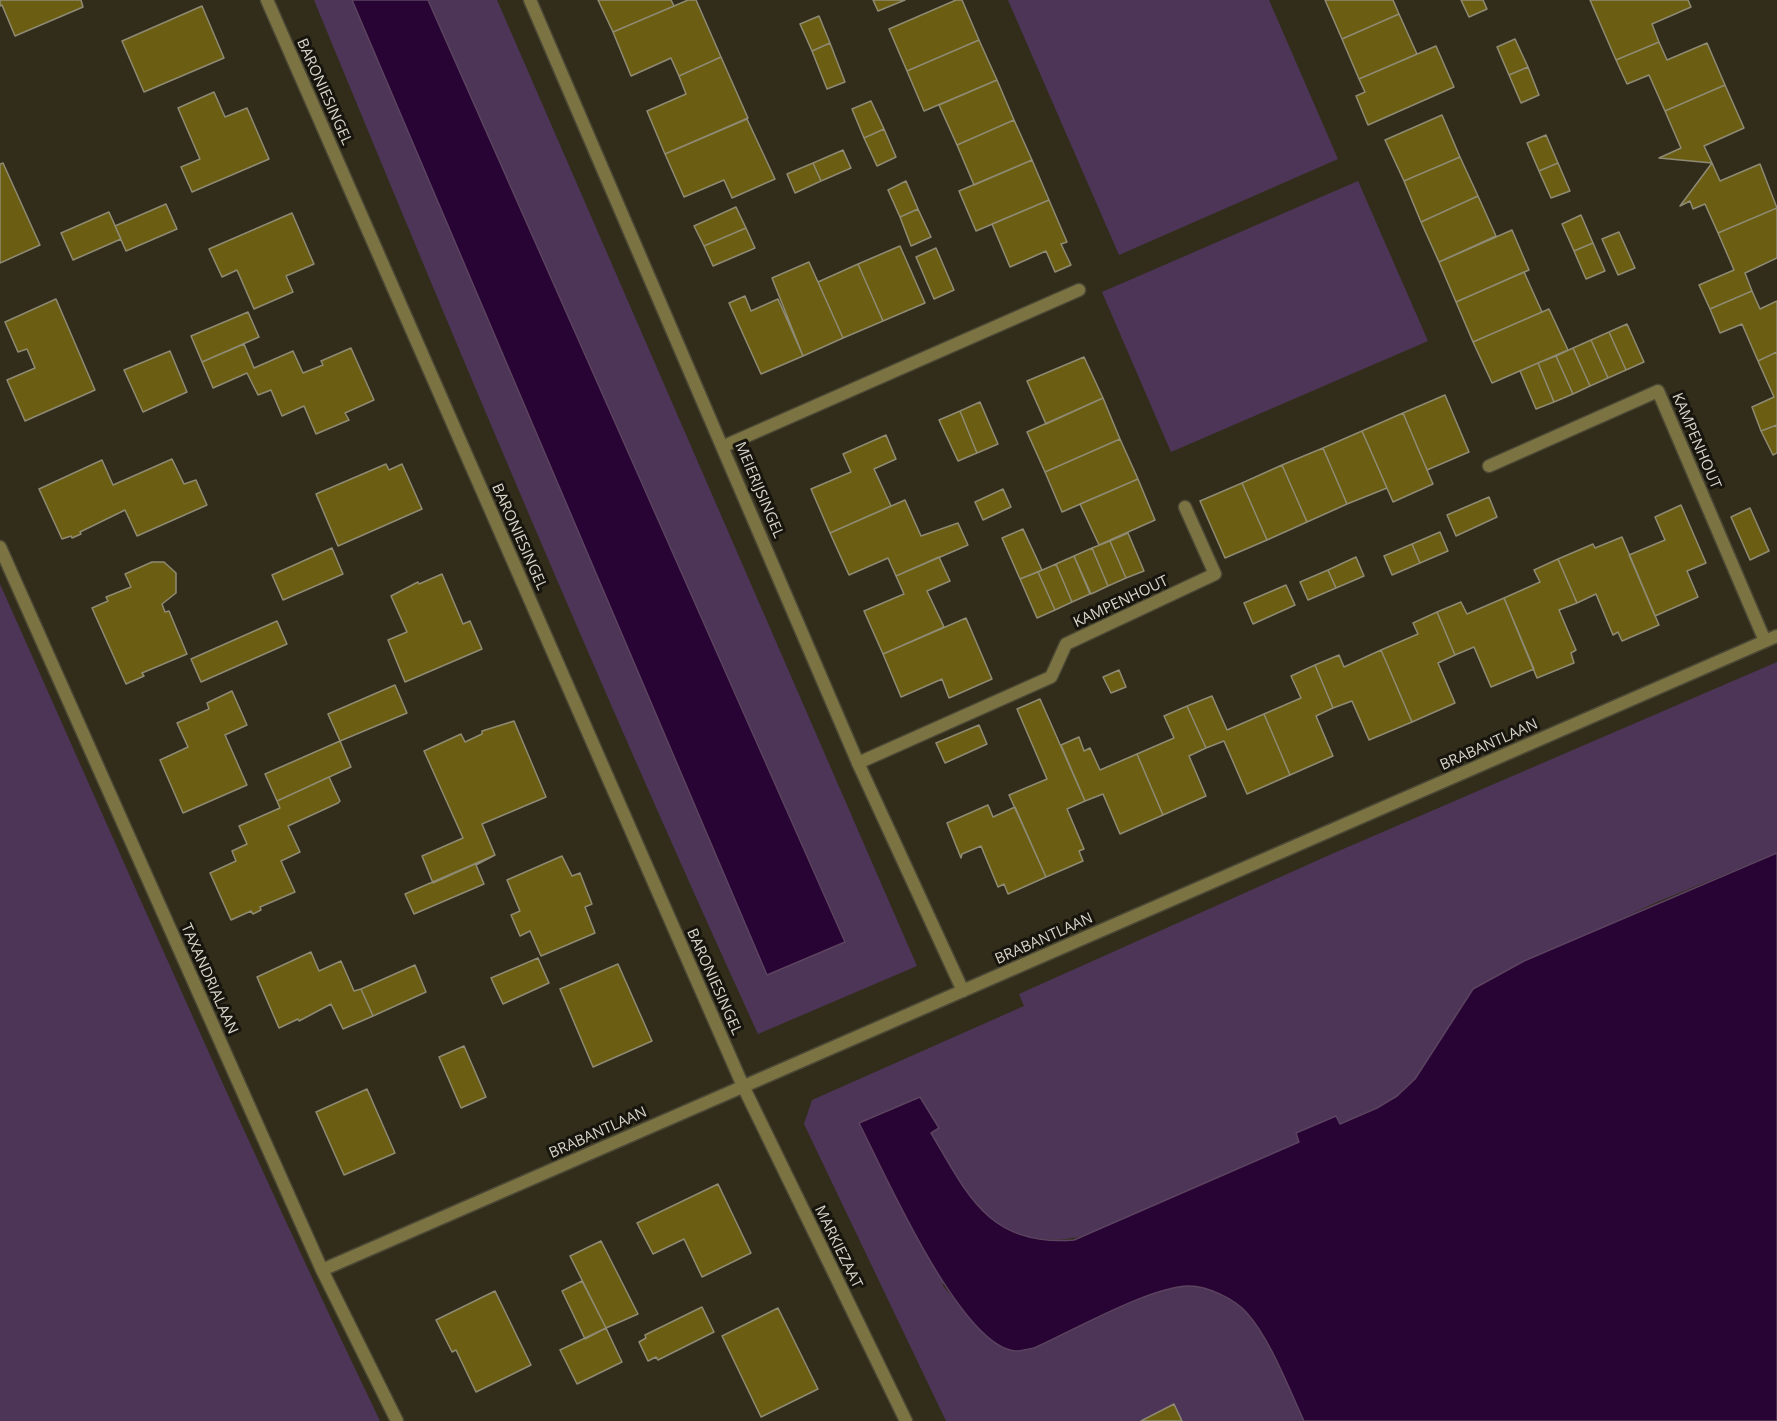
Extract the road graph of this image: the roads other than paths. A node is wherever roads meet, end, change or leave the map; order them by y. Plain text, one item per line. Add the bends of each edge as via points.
1 (267, 0) edge
2 (530, 0) edge
3 (1079, 290) dead end
4 (724, 446) junction
5 (1489, 466) dead end
6 (1185, 507) dead end
7 (0, 547) edge
8 (1771, 638) edge
9 (858, 763) junction
10 (963, 991) junction
11 (743, 1086) junction
12 (322, 1270) junction
13 (397, 1421) edge
14 (906, 1421) edge

1 - 11 street, BARONIESINGEL
2 - 4 street, MEIERIJSINGEL
3 - 4 street
4 - 9 street, MEIERIJSINGEL
5 - 8 street, KAMPENHOUT via 1658,391
6 - 9 street, KAMPENHOUT via 1215,574 1066,644 1052,677
7 - 12 street, TAXANDRIALAAN
8 - 10 street, BRABANTLAAN
9 - 10 street, MEIERIJSINGEL
10 - 11 street, BRABANTLAAN
11 - 12 street, BRABANTLAAN
11 - 14 street, MARKIEZAAT
12 - 13 street, TAXANDRIALAAN

